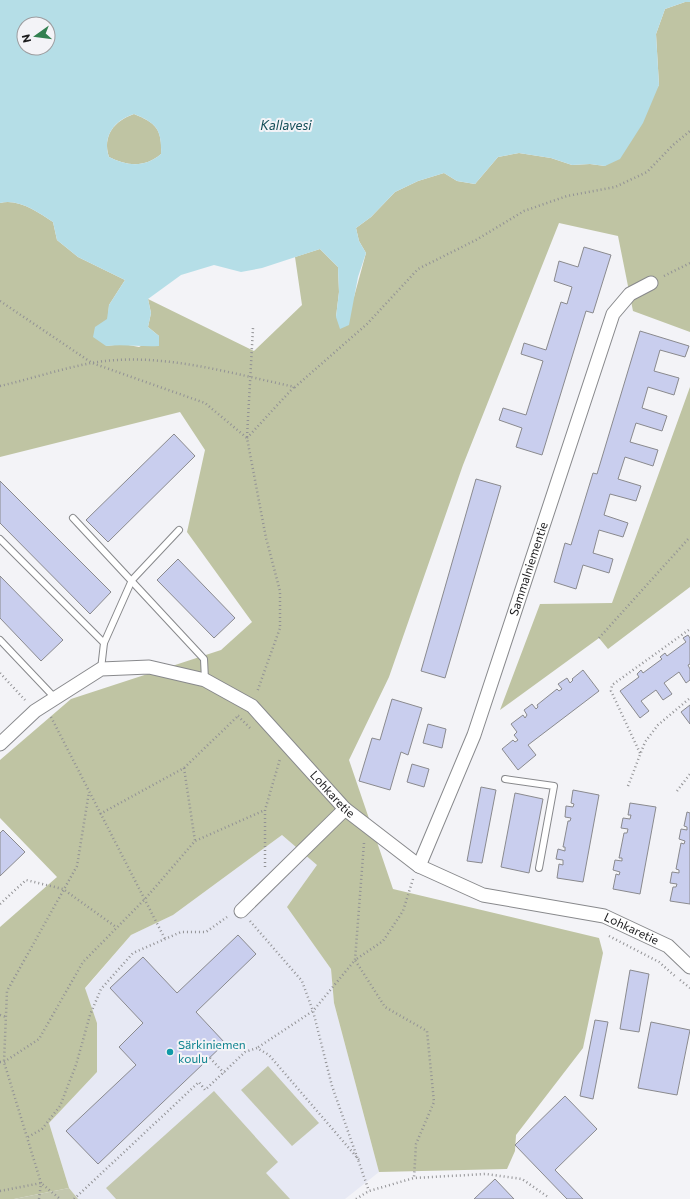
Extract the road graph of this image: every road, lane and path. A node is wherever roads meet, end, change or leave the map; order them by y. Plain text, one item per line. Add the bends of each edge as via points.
1 (690, 131) edge
2 (690, 263) edge
3 (651, 283) joint
4 (0, 301) edge
5 (253, 328) dead end
6 (92, 363) junction
7 (249, 378) junction
8 (0, 386) edge
9 (295, 387) junction
10 (247, 438) junction
11 (73, 518) dead end
12 (179, 530) dead end
13 (690, 537) edge
14 (0, 539) edge
15 (132, 580) junction
16 (690, 629) edge
17 (599, 638) dead end
18 (0, 640) edge
19 (104, 643) junction
20 (101, 669) junction
21 (0, 673) edge
22 (205, 680) junction
23 (55, 698) junction
24 (690, 698) edge
25 (252, 706) junction
26 (35, 711) junction
27 (48, 713) dead end
28 (0, 744) edge
29 (640, 754) junction
30 (280, 759) dead end
31 (184, 768) junction
32 (690, 774) edge
33 (505, 779) dead end
34 (628, 786) dead end
35 (676, 791) dead end
36 (89, 792) junction
37 (345, 809) junction
38 (265, 810) junction
39 (100, 814) junction
40 (195, 841) junction
41 (364, 843) dead end
42 (419, 866) junction
43 (540, 868) dead end
44 (265, 888) junction
45 (64, 889) junction
46 (145, 899) junction
47 (0, 904) edge
48 (241, 911) junction
49 (116, 928) junction
50 (165, 939) junction
51 (354, 960) junction
52 (690, 967) edge
53 (313, 1011) junction
54 (0, 1015) edge
55 (6, 1017) junction
56 (257, 1048) junction
57 (210, 1058) dead end
58 (0, 1062) edge
59 (4, 1062) junction
60 (224, 1073) junction
61 (28, 1137) junction
62 (360, 1161) junction
63 (414, 1178) junction
64 (41, 1183) junction
65 (0, 1191) edge
66 (369, 1191) junction
67 (548, 1197) dead end
68 (39, 1199) edge
69 (60, 1199) edge
70 (74, 1199) edge
71 (356, 1199) edge

1 - 9 path via 647,172 614,187 567,196 524,211 476,240 418,269 367,324
2 - 3 path
3 - 42 street, Sammalniementie via 630,294 613,314 474,735
4 - 6 path
5 - 7 path
6 - 7 path via 128,360 167,361
6 - 8 path
6 - 10 path via 205,403
7 - 9 path
7 - 10 path
9 - 10 path
10 - 25 path via 266,538 280,591 280,628
11 - 15 lane
12 - 15 lane
13 - 17 path
14 - 19 lane
15 - 19 lane
15 - 22 lane via 204,659
16 - 29 path via 612,685 610,691
18 - 23 lane
19 - 20 lane
20 - 22 street, Lohkaretie via 149,667
20 - 23 street, Lohkaretie
21 - 26 path
22 - 25 street, Lohkaretie
23 - 26 street, Lohkaretie
24 - 29 path via 658,726 645,742
25 - 31 path via 238,716
25 - 37 street, Lohkaretie
26 - 28 street, Lohkaretie
27 - 36 path
29 - 34 path
30 - 38 path
31 - 39 path
31 - 40 path
32 - 35 path
33 - 43 lane via 554,786
36 - 39 path
36 - 45 path via 77,866
37 - 42 street, Lohkaretie
37 - 44 street
38 - 40 path
38 - 44 path
39 - 46 path
40 - 46 path
41 - 51 path
42 - 51 path via 403,911 383,941
42 - 52 street, Lohkaretie via 483,895 604,916 668,946
44 - 48 street
45 - 47 path via 26,880
45 - 49 path
45 - 55 path via 7,991
46 - 49 path
46 - 50 path
48 - 50 path via 236,911 206,932 181,932
48 - 53 path via 302,981
49 - 59 path via 83,962 39,1039
50 - 61 path via 133,953 101,989 60,1106 42,1129
51 - 53 path
51 - 63 path via 385,1007 427,1031 434,1102 416,1144
53 - 56 path
53 - 62 path via 332,1086
54 - 55 path
55 - 59 path
56 - 60 path via 245,1052
56 - 62 path via 269,1055
57 - 60 path
58 - 59 path
59 - 61 path
60 - 70 path via 205,1090 199,1082
61 - 64 path
62 - 66 path
63 - 66 path
63 - 67 path via 486,1174 522,1179
64 - 65 path
64 - 68 path
64 - 69 path
66 - 71 path

